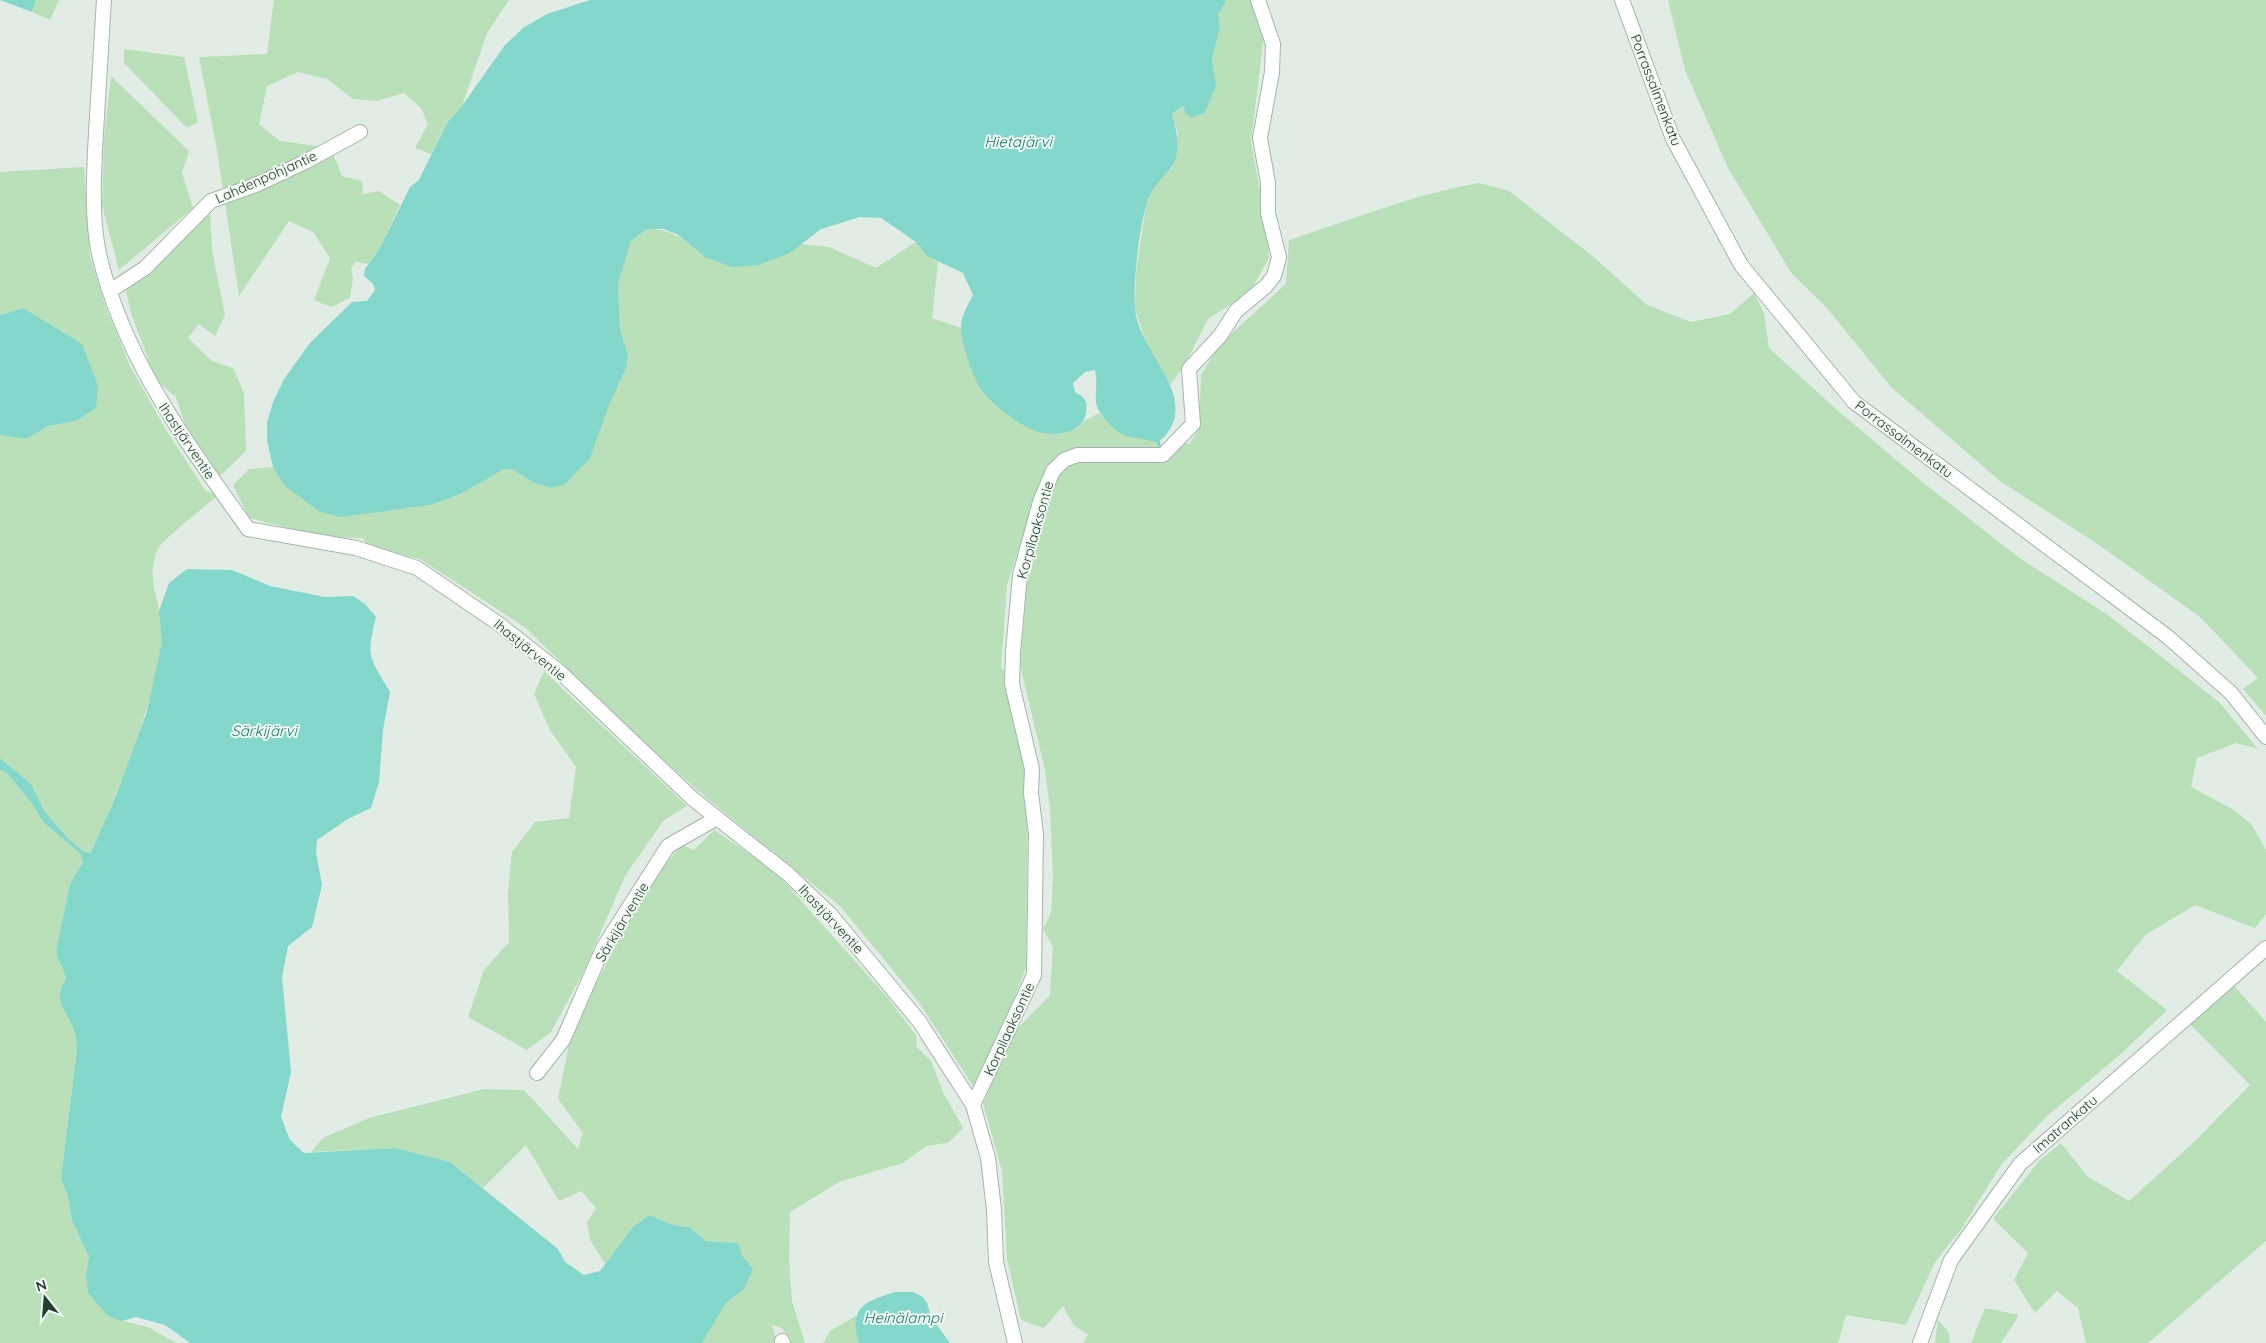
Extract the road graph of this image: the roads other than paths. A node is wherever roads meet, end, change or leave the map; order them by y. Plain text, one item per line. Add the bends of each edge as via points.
1 (104, 0) edge
2 (1258, 0) edge
3 (1622, 0) edge
4 (360, 132) dead end
5 (110, 290) junction
6 (2266, 737) edge
7 (717, 818) junction
8 (2266, 948) edge
9 (537, 1073) dead end
10 (973, 1105) junction
11 (1015, 1343) edge
12 (1920, 1343) edge

1 - 5 street, Ihastjärventie via 93,184 99,252
2 - 10 street, Korpilaaksontie via 1273,44 1272,72 1260,138 1268,183 1268,213 1279,257 1274,276 1236,311 1220,336 1189,369 1193,424 1163,455 1077,455 1064,460 1053,471 1040,502 1020,575 1012,684 1032,769 1036,834 1034,975
3 - 6 street, Porrassalmenkatu via 1673,139 1741,265 1854,402 2168,637 2231,693
4 - 5 street, Lahdenpohjantie via 290,170 211,201 145,268
5 - 7 street, Ihastjärventie via 116,312 144,371 176,428 248,528 356,548 417,568 499,624 560,673 693,800
7 - 9 street, Särkijärventie via 668,846 603,948 563,1040
7 - 10 street, Ihastjärventie via 788,874 830,914 919,1021
8 - 12 street, Imatrankatu via 2020,1164 1951,1260
10 - 11 street, Ihastjärventie via 988,1158 996,1262

